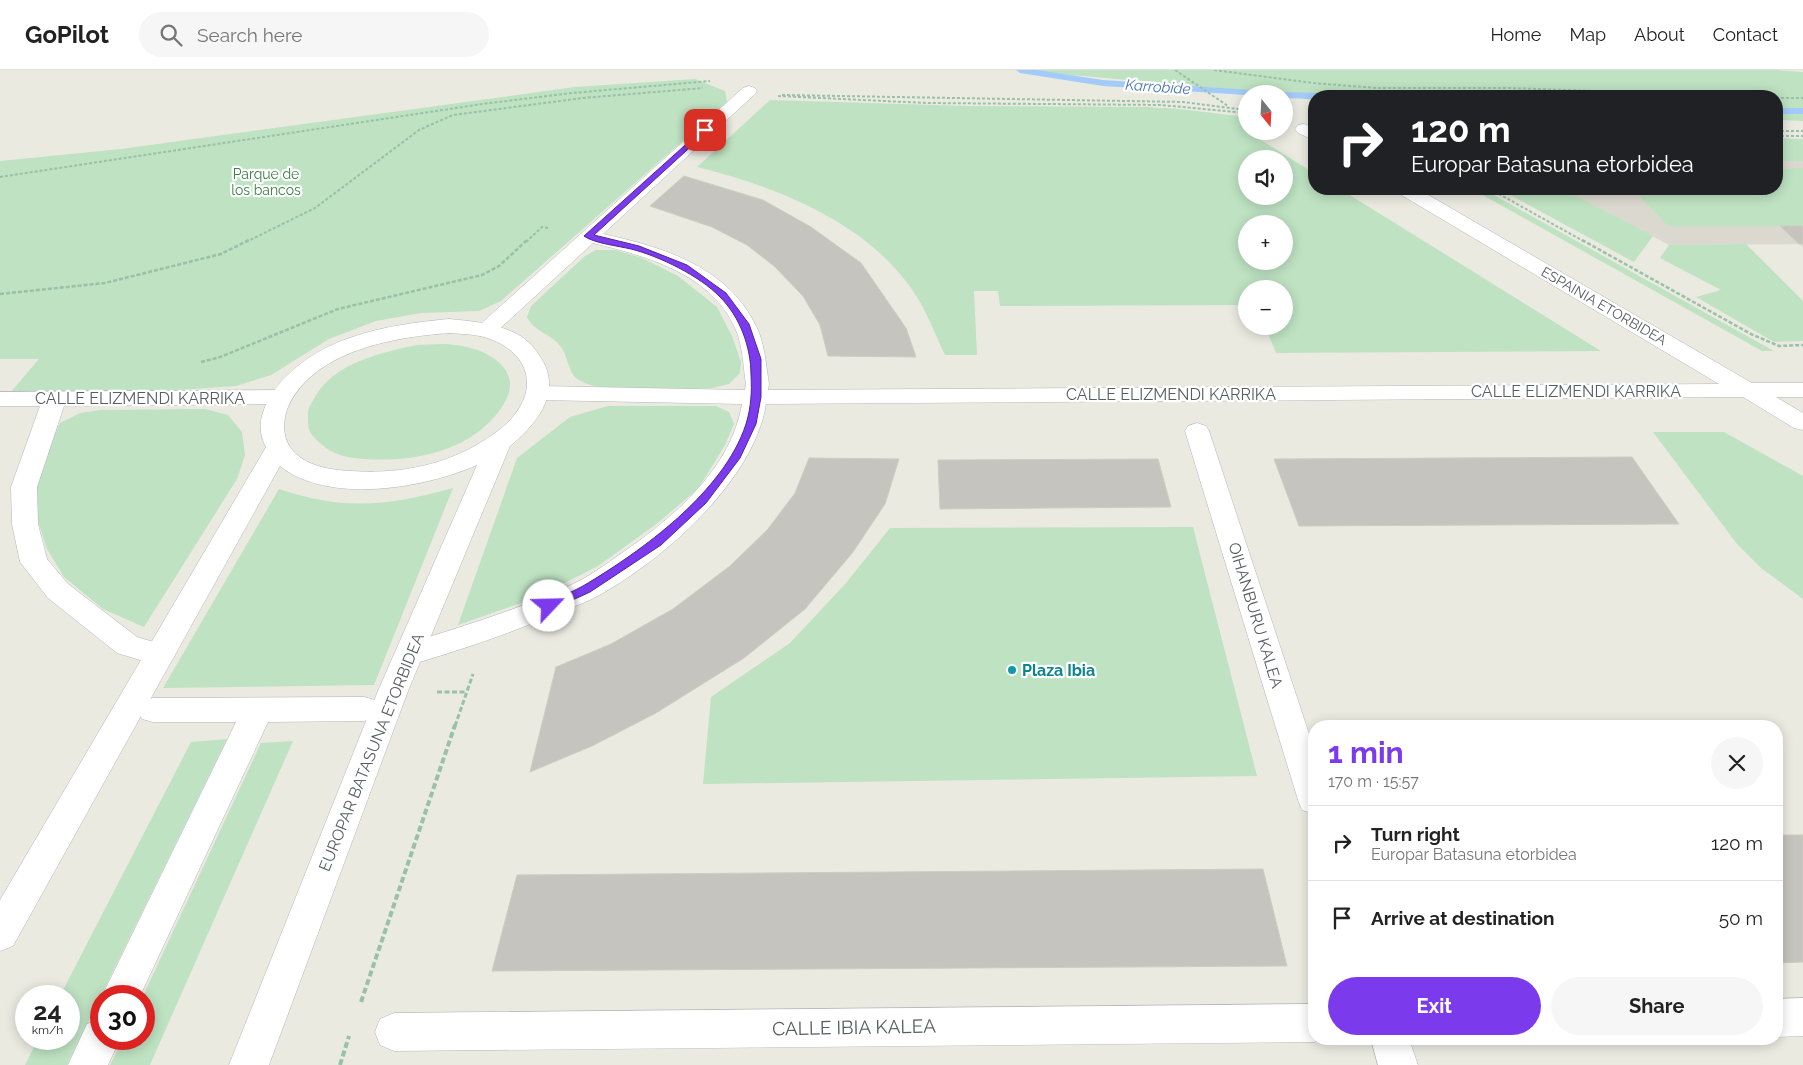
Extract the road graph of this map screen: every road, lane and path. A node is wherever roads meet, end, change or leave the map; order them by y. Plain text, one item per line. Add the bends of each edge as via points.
1 (1175, 70) edge
2 (1214, 70) edge
3 (718, 81) dead end
4 (709, 88) dead end
5 (1566, 90) edge
6 (749, 91) dead end
7 (1783, 98) edge
8 (1803, 98) edge
9 (1230, 108) junction
10 (1238, 110) edge
11 (1238, 111) edge
12 (1783, 131) edge
13 (1803, 131) edge
14 (1783, 136) edge
15 (1803, 136) edge
16 (0, 177) edge
17 (1415, 195) edge
18 (1501, 195) edge
19 (588, 236) junction
20 (0, 294) edge
21 (484, 330) junction
22 (1803, 345) edge
23 (197, 363) dead end
24 (1748, 390) junction
25 (1803, 390) edge
26 (539, 393) junction
27 (281, 397) junction
28 (756, 397) junction
29 (55, 398) junction
30 (0, 399) edge
31 (1803, 423) edge
32 (1197, 431) dead end
33 (499, 442) junction
34 (278, 448) junction
35 (410, 654) junction
36 (160, 655) junction
37 (467, 692) dead end
38 (258, 709) junction
39 (364, 709) dead end
40 (154, 710) dead end
41 (1308, 781) edge
42 (0, 934) edge
43 (126, 985) edge
44 (360, 1004) dead end
45 (1783, 1018) edge
46 (1803, 1018) edge
47 (1308, 1023) edge
48 (350, 1032) dead end
49 (394, 1032) dead end
50 (1392, 1045) edge
51 (95, 1050) edge
52 (88, 1065) edge
53 (249, 1065) edge
54 (340, 1065) edge
55 (1398, 1065) edge

1 - 9 path
2 - 5 path via 1376,88
3 - 16 path via 482,104
4 - 20 path via 583,98 452,115 419,130 314,208 221,254 105,283
6 - 19 street
7 - 8 path
9 - 10 path
9 - 11 path via 1184,102 774,95 927,103 1161,105
12 - 13 path
14 - 15 path
17 - 24 street, ESPAINIA ETORBIDEA
18 - 22 path via 1752,334 1779,346
19 - 21 street
19 - 23 path via 542,227 499,266 482,275 338,309 220,357
19 - 28 street via 636,248 684,267 723,294 744,324 756,359
21 - 26 street via 510,340 530,354 539,372
21 - 27 street via 449,326 410,328 370,338 333,353 302,373
24 - 25 street, CALLE ELIZMENDI KARRIKA
24 - 28 street, CALLE ELIZMENDI KARRIKA
24 - 31 street, ESPAINIA ETORBIDEA
26 - 28 street, CALLE ELIZMENDI KARRIKA
26 - 33 street via 525,418
27 - 29 street, CALLE ELIZMENDI KARRIKA
27 - 34 street via 271,424
28 - 35 street via 751,424 735,458 702,501 657,542 586,590 512,621
29 - 30 street, CALLE ELIZMENDI KARRIKA
29 - 36 street via 24,487 25,524 34,562 58,591 127,644
32 - 41 street, OIHANBURU KALEA
33 - 34 street via 463,462 419,476 373,482 331,478 298,467
33 - 35 street, EUROPAR BATASUNA ETORBIDEA
34 - 36 street
35 - 53 street, EUROPAR BATASUNA ETORBIDEA
36 - 42 street
37 - 44 path
38 - 39 street, EUROPAR BATASUNA ETORBIDEA
38 - 40 street, EUROPAR BATASUNA ETORBIDEA
38 - 43 street
45 - 46 street
47 - 49 street, CALLE IBIA KALEA
48 - 54 path
50 - 55 street
51 - 52 street

